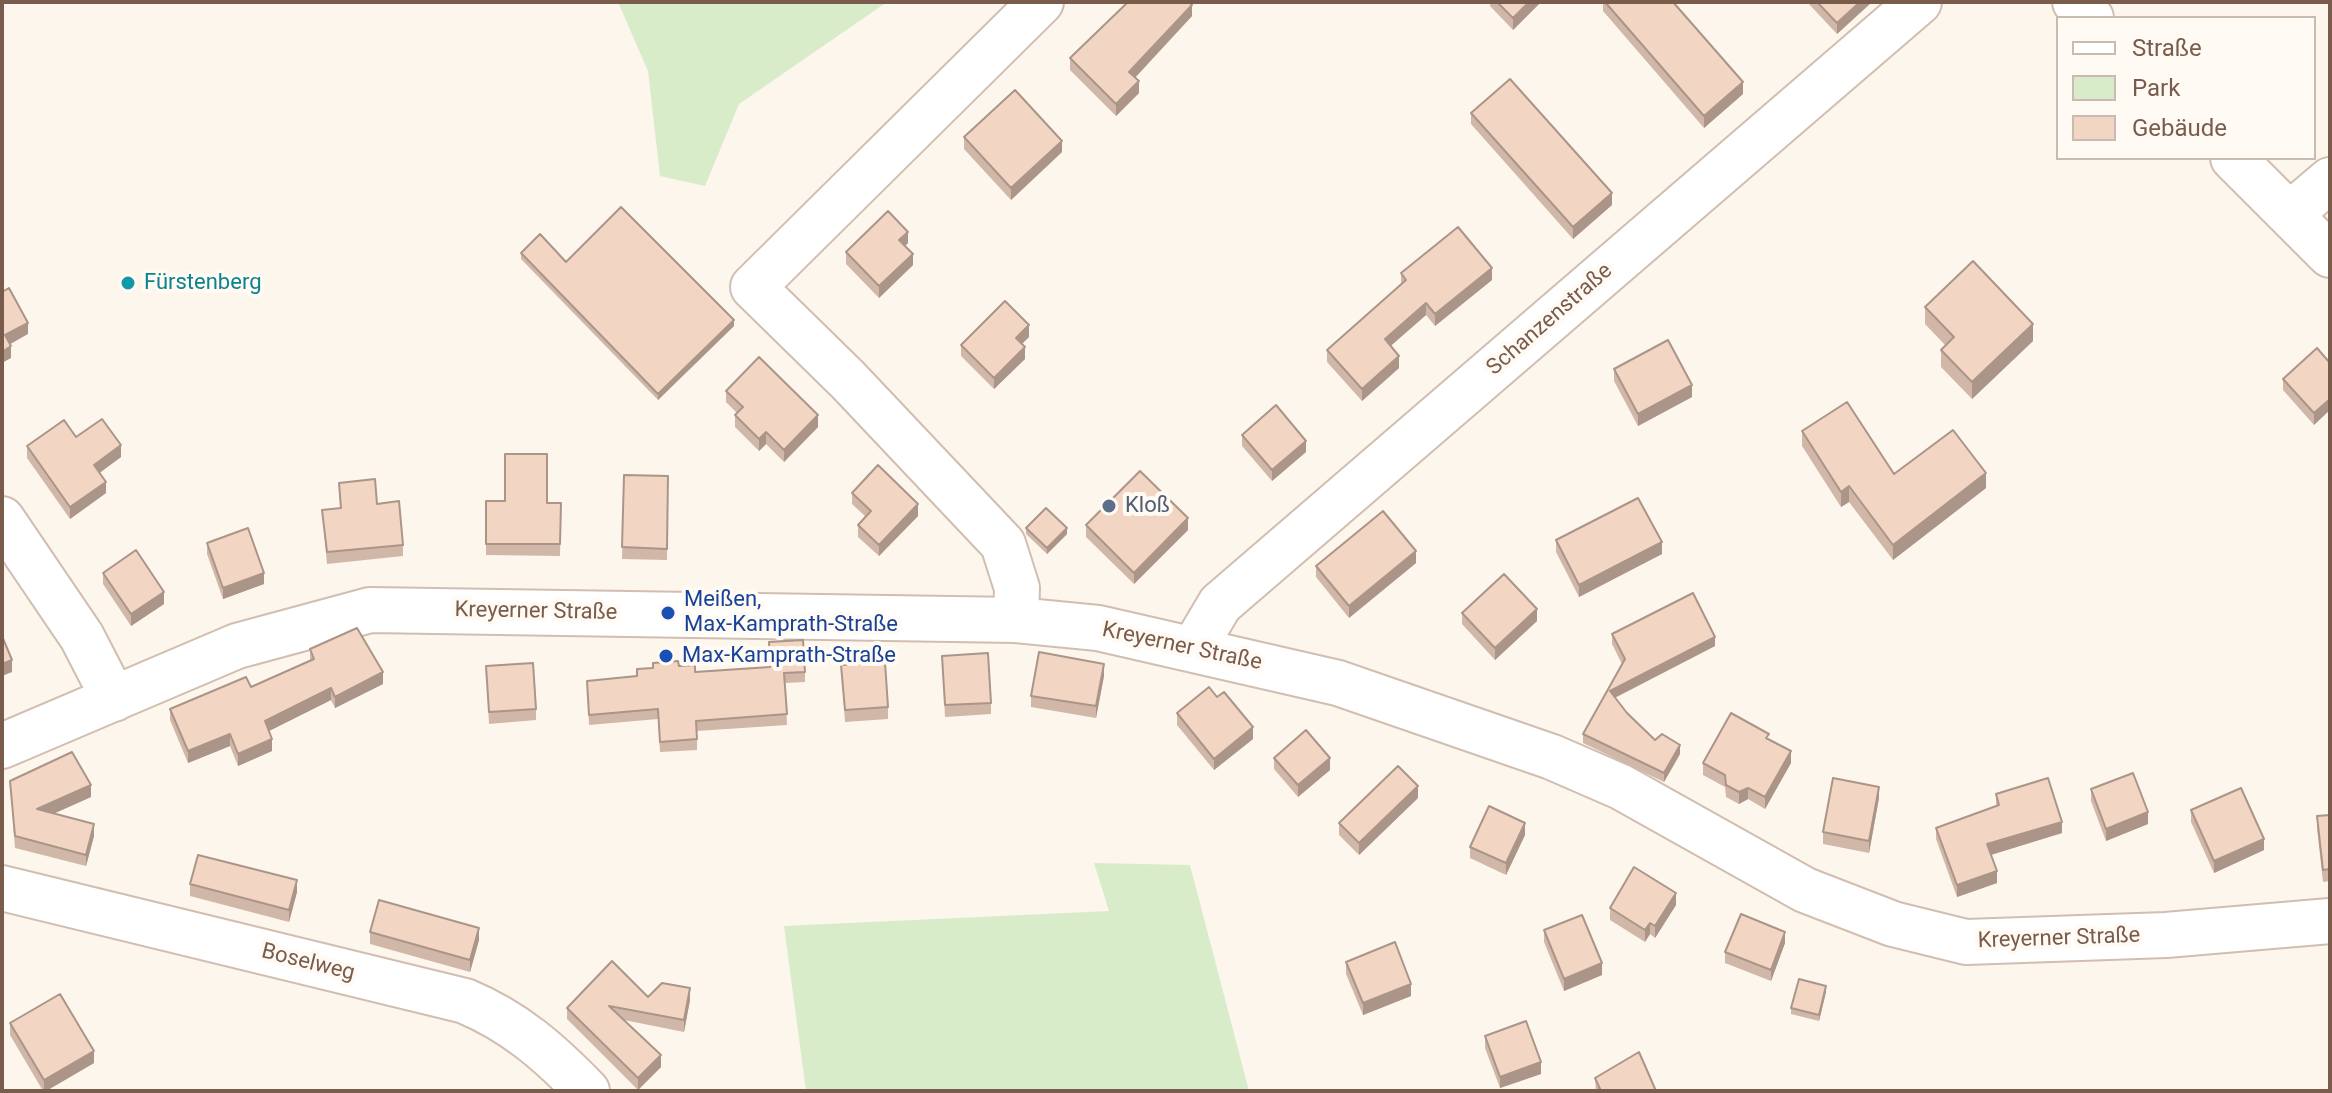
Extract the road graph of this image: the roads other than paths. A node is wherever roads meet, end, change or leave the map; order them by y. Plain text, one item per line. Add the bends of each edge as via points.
1 (1041, 2) edge
2 (1919, 2) edge
3 (2235, 160) edge
4 (2330, 180) edge
5 (2290, 214) junction
6 (2330, 255) edge
7 (2, 519) edge
8 (1016, 620) junction
9 (1194, 648) junction
10 (114, 699) junction
11 (2, 746) edge
12 (2, 888) edge
13 (2330, 921) edge
14 (587, 1091) edge

1 - 8 street via 753,287 1003,544 1017,588
2 - 9 street, Schanzenstraße via 1220,604
3 - 5 street
4 - 5 street
5 - 6 street
7 - 10 street via 82,637
8 - 9 street, Kreyerner Straße via 1098,628
8 - 10 street, Kreyerner Straße via 370,610 237,646
9 - 13 street, Kreyerner Straße via 1338,683 1552,757 1621,787 1805,890 1893,924 1966,942 2166,935
10 - 11 street, Kreyerner Straße
12 - 14 street, Boselweg via 465,1001 519,1028

